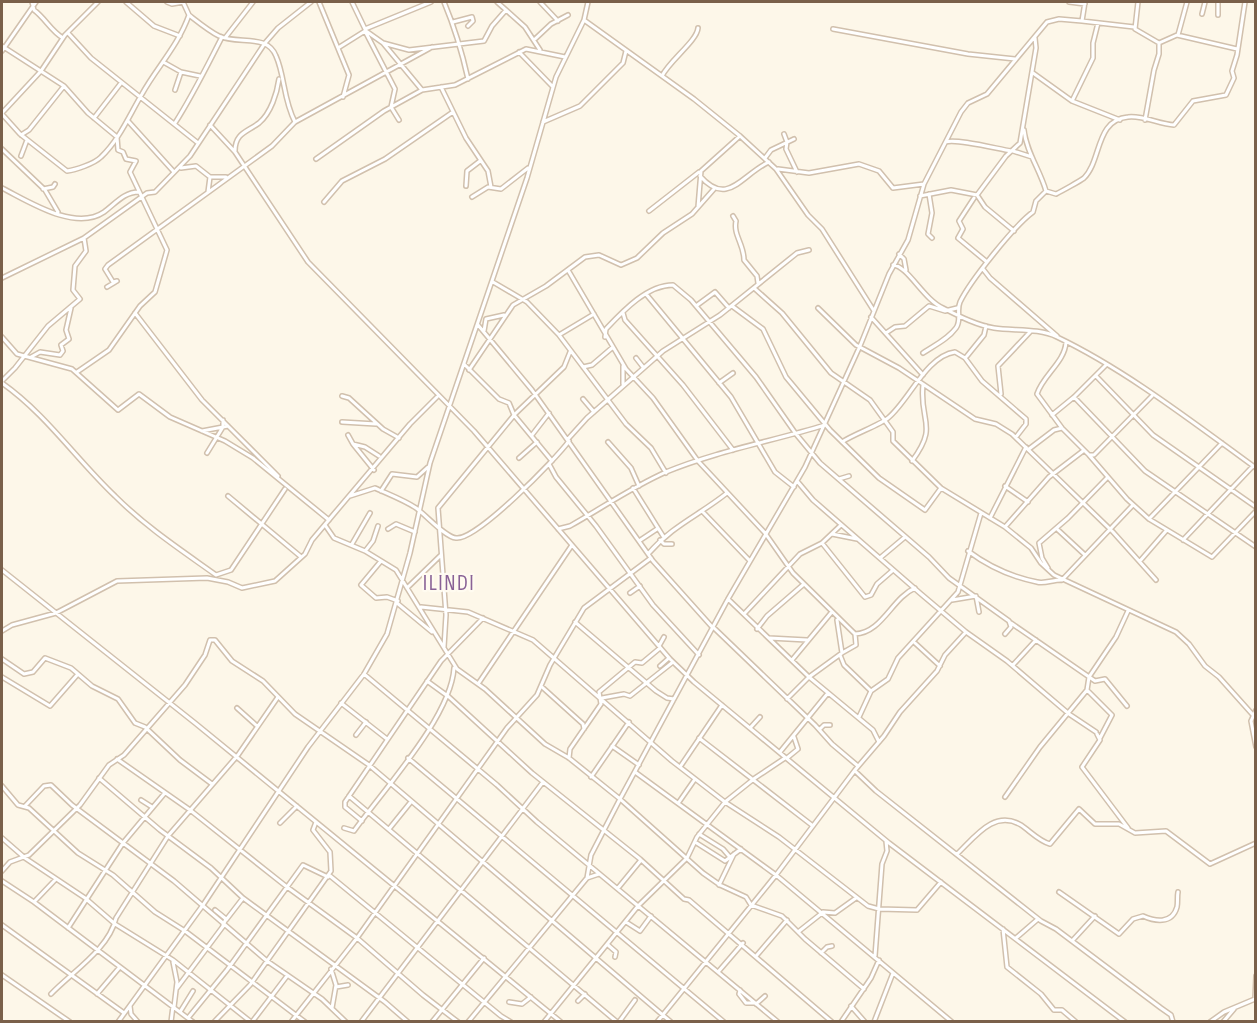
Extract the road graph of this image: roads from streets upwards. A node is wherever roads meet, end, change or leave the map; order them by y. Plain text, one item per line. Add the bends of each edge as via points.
1 (98, 2) edge
2 (126, 2) edge
3 (167, 2) edge
4 (184, 2) edge
5 (254, 2) edge
6 (312, 2) edge
7 (319, 2) edge
8 (352, 2) edge
9 (431, 2) edge
10 (444, 2) edge
11 (497, 2) edge
12 (540, 2) edge
13 (588, 2) edge
14 (1069, 2) edge
15 (1138, 2) edge
16 (1187, 2) edge
17 (1205, 2) edge
18 (1218, 2) edge
19 (1245, 2) edge
20 (33, 3) edge
21 (1085, 3) edge
22 (506, 10) junction
23 (1203, 14) dead end
24 (189, 15) junction
25 (567, 15) dead end
26 (1218, 15) dead end
27 (584, 20) junction
28 (558, 21) junction
29 (1082, 21) junction
30 (453, 22) junction
31 (1098, 23) junction
32 (468, 26) dead end
33 (1134, 27) junction
34 (698, 28) dead end
35 (833, 29) dead end
36 (365, 30) junction
37 (68, 33) junction
38 (1178, 35) junction
39 (180, 36) junction
40 (223, 37) junction
41 (1035, 37) junction
42 (63, 38) junction
43 (534, 40) junction
44 (265, 43) junction
45 (383, 43) junction
46 (1159, 43) junction
47 (457, 44) junction
48 (432, 47) junction
49 (2, 48) edge
50 (338, 48) junction
51 (1237, 49) junction
52 (626, 51) junction
53 (519, 52) junction
54 (541, 52) junction
55 (566, 57) junction
56 (1015, 59) junction
57 (165, 63) junction
58 (401, 64) junction
59 (41, 71) junction
60 (181, 72) junction
61 (1032, 73) junction
62 (386, 74) junction
63 (662, 75) junction
64 (200, 76) junction
65 (280, 76) junction
66 (468, 79) junction
67 (121, 83) junction
68 (64, 86) junction
69 (441, 87) junction
70 (553, 88) junction
71 (175, 90) dead end
72 (422, 90) junction
73 (140, 96) junction
74 (343, 97) junction
75 (1072, 101) junction
76 (391, 107) junction
77 (453, 112) junction
78 (2, 113) edge
79 (94, 118) junction
80 (399, 120) dead end
81 (1120, 120) junction
82 (1145, 120) junction
83 (128, 121) junction
84 (295, 122) junction
85 (543, 122) junction
86 (176, 123) junction
87 (210, 126) junction
88 (1023, 130) junction
89 (784, 134) dead end
90 (21, 135) junction
91 (740, 136) junction
92 (117, 137) junction
93 (794, 139) dead end
94 (27, 140) junction
95 (235, 141) junction
96 (787, 142) junction
97 (198, 143) junction
98 (944, 143) junction
99 (228, 144) junction
100 (2, 149) edge
101 (1012, 151) junction
102 (235, 152) junction
103 (21, 156) dead end
104 (765, 158) junction
105 (1034, 158) junction
106 (316, 159) dead end
107 (480, 161) junction
108 (769, 162) junction
109 (244, 167) junction
110 (530, 167) junction
111 (179, 168) junction
112 (776, 169) junction
113 (174, 172) junction
114 (796, 172) junction
115 (700, 173) junction
116 (210, 177) junction
117 (228, 177) junction
118 (55, 184) dead end
119 (924, 184) junction
120 (466, 186) dead end
121 (491, 187) junction
122 (2, 188) edge
123 (43, 189) junction
124 (714, 189) junction
125 (1046, 190) junction
126 (208, 192) junction
127 (140, 194) junction
128 (929, 194) junction
129 (921, 196) junction
130 (975, 196) junction
131 (472, 197) dead end
132 (324, 202) dead end
133 (699, 207) junction
134 (649, 211) dead end
135 (59, 213) junction
136 (732, 216) dead end
137 (157, 229) junction
138 (1014, 231) junction
139 (84, 237) junction
140 (932, 238) dead end
141 (809, 250) dead end
142 (899, 254) junction
143 (987, 262) junction
144 (893, 265) junction
145 (983, 269) junction
146 (568, 270) junction
147 (906, 271) junction
148 (2, 278) edge
149 (493, 282) junction
150 (758, 284) junction
151 (107, 287) dead end
152 (754, 288) junction
153 (646, 294) junction
154 (523, 300) junction
155 (696, 306) junction
156 (731, 307) junction
157 (71, 308) dead end
158 (819, 308) dead end
159 (957, 308) junction
160 (949, 310) junction
161 (874, 311) junction
162 (135, 313) junction
163 (623, 313) junction
164 (594, 314) junction
165 (504, 315) junction
166 (958, 315) junction
167 (871, 317) junction
168 (708, 323) junction
169 (478, 325) junction
170 (986, 326) junction
171 (1030, 332) junction
172 (484, 333) junction
173 (886, 333) junction
174 (559, 335) junction
175 (2, 337) edge
176 (605, 337) junction
177 (1060, 338) junction
178 (683, 339) junction
179 (490, 340) junction
180 (1066, 342) junction
181 (860, 346) junction
182 (613, 347) junction
183 (570, 352) junction
184 (923, 353) dead end
185 (24, 354) junction
186 (657, 356) junction
187 (31, 357) junction
188 (636, 358) dead end
189 (965, 358) junction
190 (568, 362) junction
191 (578, 362) junction
192 (464, 364) junction
193 (623, 364) junction
194 (1106, 365) junction
195 (582, 367) junction
196 (643, 367) junction
197 (469, 370) junction
198 (77, 372) junction
199 (733, 373) dead end
200 (923, 375) junction
201 (633, 376) junction
202 (1096, 376) junction
203 (2, 382) edge
204 (918, 382) junction
205 (719, 383) junction
206 (843, 383) junction
207 (622, 386) junction
208 (923, 386) junction
209 (342, 396) dead end
210 (536, 396) junction
211 (1001, 396) junction
212 (1152, 396) junction
213 (438, 397) junction
214 (1074, 397) junction
215 (583, 399) dead end
216 (608, 399) junction
217 (448, 407) junction
218 (594, 412) junction
219 (549, 413) junction
220 (1052, 415) junction
221 (1133, 415) junction
222 (514, 416) junction
223 (223, 420) junction
224 (883, 420) junction
225 (342, 422) dead end
226 (378, 425) junction
227 (825, 425) junction
228 (228, 426) junction
229 (223, 427) junction
230 (1062, 429) junction
231 (201, 432) junction
232 (796, 434) junction
233 (348, 435) dead end
234 (532, 435) junction
235 (1016, 437) junction
236 (1111, 437) junction
237 (399, 438) junction
238 (216, 439) junction
239 (569, 440) junction
240 (537, 442) junction
241 (608, 442) dead end
242 (842, 442) junction
243 (759, 443) junction
244 (1221, 443) junction
245 (354, 444) junction
246 (1026, 445) junction
247 (489, 449) junction
248 (1030, 449) junction
249 (733, 450) junction
250 (1083, 451) junction
251 (1026, 452) junction
252 (207, 453) dead end
253 (812, 453) junction
254 (1089, 455) junction
255 (378, 456) dead end
256 (519, 458) dead end
257 (698, 461) junction
258 (912, 461) junction
259 (550, 463) junction
260 (429, 465) junction
261 (1254, 467) edge
262 (1197, 468) junction
263 (374, 470) junction
264 (666, 472) junction
265 (1052, 474) junction
266 (849, 476) dead end
267 (1107, 478) junction
268 (839, 479) junction
269 (797, 481) junction
270 (639, 486) junction
271 (1005, 486) junction
272 (794, 487) junction
273 (287, 488) junction
274 (633, 488) junction
275 (941, 488) junction
276 (524, 489) junction
277 (1230, 490) junction
278 (381, 491) junction
279 (1175, 492) junction
280 (727, 493) junction
281 (228, 495) dead end
282 (349, 497) junction
283 (612, 500) junction
284 (1028, 502) junction
285 (1083, 504) junction
286 (1133, 505) junction
287 (1256, 509) edge
288 (419, 511) junction
289 (702, 511) junction
290 (370, 513) dead end
291 (981, 513) junction
292 (1207, 514) junction
293 (586, 516) junction
294 (990, 518) junction
295 (1149, 519) junction
296 (329, 520) junction
297 (262, 524) junction
298 (841, 524) junction
299 (325, 525) junction
300 (378, 526) dead end
301 (1005, 527) junction
302 (441, 528) junction
303 (388, 529) dead end
304 (558, 529) junction
305 (657, 529) junction
306 (1057, 529) junction
307 (1109, 530) junction
308 (1166, 531) junction
309 (415, 532) junction
310 (1234, 533) junction
311 (832, 534) junction
312 (663, 536) junction
313 (765, 536) junction
314 (905, 537) junction
315 (858, 538) junction
316 (660, 540) junction
317 (1183, 540) junction
318 (639, 541) junction
319 (822, 543) junction
320 (352, 544) junction
321 (672, 544) dead end
322 (572, 545) junction
323 (1256, 547) edge
324 (968, 550) junction
325 (365, 551) junction
326 (441, 555) junction
327 (1085, 555) junction
328 (300, 556) dead end
329 (650, 556) junction
330 (880, 558) junction
331 (381, 561) junction
332 (750, 561) junction
333 (1140, 562) junction
334 (788, 567) junction
335 (2, 570) edge
336 (893, 570) junction
337 (631, 573) junction
338 (403, 578) junction
339 (1062, 580) junction
340 (1156, 580) dead end
341 (804, 584) junction
342 (640, 586) junction
343 (960, 586) junction
344 (407, 588) junction
345 (915, 588) junction
346 (609, 589) junction
347 (630, 593) dead end
348 (976, 596) junction
349 (728, 599) junction
350 (952, 600) junction
351 (397, 602) junction
352 (420, 607) junction
353 (446, 609) junction
354 (1128, 611) junction
355 (831, 612) junction
356 (942, 612) junction
357 (979, 612) dead end
358 (56, 613) junction
359 (744, 614) junction
360 (483, 618) junction
361 (837, 618) junction
362 (575, 622) junction
363 (1011, 623) junction
364 (713, 628) junction
365 (757, 628) junction
366 (2, 631) edge
367 (513, 631) junction
368 (966, 632) junction
369 (433, 633) junction
370 (855, 634) junction
371 (1005, 634) dead end
372 (664, 638) dead end
373 (767, 638) junction
374 (807, 640) junction
375 (1036, 640) junction
376 (915, 643) junction
377 (660, 647) junction
378 (444, 649) junction
379 (448, 654) junction
380 (841, 654) junction
381 (699, 655) junction
382 (555, 657) junction
383 (669, 658) junction
384 (2, 659) edge
385 (792, 660) junction
386 (673, 662) junction
387 (454, 666) junction
388 (660, 666) dead end
389 (940, 666) junction
390 (1012, 666) junction
391 (629, 669) junction
392 (364, 674) junction
393 (78, 675) junction
394 (688, 676) junction
395 (1089, 676) junction
396 (2, 677) edge
397 (809, 677) junction
398 (427, 681) junction
399 (478, 684) junction
400 (646, 684) junction
401 (542, 687) junction
402 (1087, 690) junction
403 (871, 691) junction
404 (828, 693) junction
405 (278, 696) junction
406 (449, 697) junction
407 (602, 698) junction
408 (675, 699) junction
409 (788, 699) junction
410 (169, 703) junction
411 (341, 703) junction
412 (722, 705) junction
413 (1127, 706) dead end
414 (237, 708) dead end
415 (407, 708) junction
416 (1256, 710) edge
417 (1069, 714) junction
418 (1253, 715) junction
419 (516, 716) junction
420 (760, 717) dead end
421 (859, 717) junction
422 (808, 719) junction
423 (366, 722) junction
424 (629, 722) junction
425 (830, 725) dead end
426 (257, 726) junction
427 (145, 727) junction
428 (429, 728) junction
429 (750, 728) junction
430 (820, 729) junction
431 (584, 730) junction
432 (321, 731) junction
433 (356, 735) dead end
434 (794, 736) junction
435 (699, 738) junction
436 (387, 739) junction
437 (1099, 739) junction
438 (497, 742) junction
439 (652, 742) junction
440 (879, 742) junction
441 (612, 746) junction
442 (1256, 747) edge
443 (780, 752) junction
444 (236, 757) junction
445 (408, 758) junction
446 (569, 758) junction
447 (786, 758) junction
448 (117, 759) junction
449 (369, 765) junction
450 (639, 765) junction
451 (858, 766) junction
452 (680, 767) junction
453 (477, 770) junction
454 (855, 770) junction
455 (635, 772) junction
456 (591, 777) junction
457 (99, 778) junction
458 (695, 779) junction
459 (752, 781) junction
460 (543, 782) junction
461 (212, 784) junction
462 (390, 784) junction
463 (2, 786) edge
464 (280, 792) junction
465 (164, 794) junction
466 (349, 796) junction
467 (1005, 797) dead end
468 (457, 798) junction
469 (836, 798) junction
470 (620, 799) junction
471 (141, 800) dead end
472 (679, 802) junction
473 (725, 802) junction
474 (410, 803) junction
475 (25, 806) junction
476 (297, 806) junction
477 (76, 807) junction
478 (152, 807) junction
479 (190, 810) junction
480 (524, 810) junction
481 (369, 813) junction
482 (144, 817) junction
483 (362, 821) junction
484 (316, 822) junction
485 (280, 823) dead end
486 (437, 823) junction
487 (707, 823) junction
488 (813, 826) junction
489 (344, 828) dead end
490 (388, 829) junction
491 (52, 830) junction
492 (604, 830) junction
493 (1131, 832) junction
494 (699, 834) junction
495 (168, 836) junction
496 (504, 837) junction
497 (2, 838) edge
498 (886, 840) junction
499 (695, 842) junction
500 (123, 843) junction
501 (1256, 843) edge
502 (240, 849) junction
503 (741, 849) junction
504 (795, 850) junction
505 (416, 853) junction
506 (734, 854) junction
507 (957, 854) junction
508 (729, 856) junction
509 (25, 858) junction
510 (687, 858) junction
511 (641, 860) junction
512 (483, 862) junction
513 (589, 864) junction
514 (152, 865) junction
515 (106, 870) junction
516 (2, 871) edge
517 (599, 874) junction
518 (776, 875) junction
519 (328, 876) junction
520 (220, 877) junction
521 (587, 878) junction
522 (56, 879) junction
523 (663, 879) junction
524 (2, 881) edge
525 (941, 882) junction
526 (394, 885) junction
527 (719, 885) junction
528 (287, 887) junction
529 (618, 889) junction
530 (463, 891) junction
531 (1059, 892) dead end
532 (1178, 892) dead end
533 (134, 893) junction
534 (573, 896) junction
535 (243, 898) junction
536 (856, 898) junction
537 (88, 900) junction
538 (34, 902) junction
539 (309, 904) junction
540 (203, 905) junction
541 (752, 905) junction
542 (638, 906) junction
543 (879, 909) junction
544 (215, 910) dead end
545 (375, 911) junction
546 (822, 913) junction
547 (266, 916) junction
548 (651, 916) junction
549 (1095, 916) junction
550 (1038, 919) junction
551 (226, 920) junction
552 (787, 920) junction
553 (439, 921) junction
554 (552, 921) junction
555 (626, 922) junction
556 (115, 924) junction
557 (2, 925) edge
558 (223, 925) junction
559 (68, 928) junction
560 (1002, 929) junction
561 (185, 931) junction
562 (618, 932) junction
563 (730, 932) junction
564 (798, 933) junction
565 (289, 934) junction
566 (357, 938) junction
567 (1016, 938) junction
568 (1072, 941) junction
569 (743, 943) junction
570 (246, 944) junction
571 (608, 945) junction
572 (418, 946) junction
573 (832, 946) dead end
574 (530, 947) junction
575 (207, 948) junction
576 (96, 950) junction
577 (821, 953) junction
578 (757, 955) junction
579 (167, 956) junction
580 (875, 956) junction
581 (615, 957) dead end
582 (484, 958) junction
583 (597, 959) junction
584 (879, 959) junction
585 (173, 960) junction
586 (267, 962) junction
587 (705, 963) junction
588 (230, 965) junction
589 (119, 967) junction
590 (333, 967) junction
591 (718, 972) junction
592 (894, 972) junction
593 (189, 973) junction
594 (398, 974) junction
595 (2, 975) edge
596 (70, 975) junction
597 (287, 976) junction
598 (506, 976) junction
599 (1256, 976) edge
600 (252, 982) junction
601 (348, 984) dead end
602 (461, 984) junction
603 (574, 984) junction
604 (145, 985) junction
605 (336, 987) junction
606 (683, 987) junction
607 (177, 988) junction
608 (864, 988) junction
609 (211, 989) junction
610 (193, 991) dead end
611 (313, 993) junction
612 (51, 994) dead end
613 (97, 994) junction
614 (585, 994) junction
615 (765, 996) dead end
616 (271, 997) junction
617 (531, 997) junction
618 (378, 998) junction
619 (634, 1000) dead end
620 (1255, 1000) edge
621 (484, 1001) junction
622 (578, 1001) dead end
623 (509, 1002) dead end
624 (756, 1003) junction
625 (231, 1005) junction
626 (130, 1006) junction
627 (851, 1006) junction
628 (174, 1007) junction
629 (332, 1008) junction
630 (1234, 1008) junction
631 (442, 1010) junction
632 (180, 1012) junction
633 (124, 1013) junction
634 (550, 1013) junction
635 (296, 1014) junction
636 (662, 1014) junction
637 (188, 1018) junction
638 (70, 1022) edge
639 (118, 1022) edge
640 (138, 1022) edge
641 (171, 1022) edge
642 (184, 1022) edge
643 (193, 1022) edge
644 (214, 1022) edge
645 (251, 1022) edge
646 (291, 1022) edge
647 (305, 1022) edge
648 (346, 1022) edge
649 (361, 1022) edge
650 (408, 1022) edge
651 (432, 1022) edge
652 (458, 1022) edge
653 (468, 1022) edge
654 (512, 1022) edge
655 (544, 1022) edge
656 (561, 1022) edge
657 (618, 1022) edge
658 (657, 1022) edge
659 (671, 1022) edge
660 (724, 1022) edge
661 (778, 1022) edge
662 (832, 1022) edge
663 (841, 1022) edge
664 (865, 1022) edge
665 (874, 1022) edge
666 (952, 1022) edge
667 (1076, 1022) edge
668 (1125, 1022) edge
669 (1173, 1022) edge
670 (1210, 1022) edge
671 (1224, 1022) edge

1 - 37 street
2 - 39 street via 154,26
3 - 4 street
4 - 24 street
5 - 40 street
6 - 44 street
7 - 50 street
8 - 36 street
9 - 36 street
10 - 30 street
11 - 22 street
12 - 28 street
13 - 27 street
14 - 21 street
15 - 33 street
16 - 38 street
17 - 23 street
18 - 26 street
19 - 51 street
20 - 42 street
20 - 49 street
21 - 29 street
22 - 43 street
22 - 47 street via 486,40
24 - 39 street
24 - 40 street
25 - 28 street
27 - 52 street
27 - 55 street
28 - 43 street
29 - 31 street
29 - 41 street via 1049,21
30 - 32 street via 472,17 474,21
30 - 47 street
31 - 33 street
31 - 75 street via 1093,58
33 - 46 street
34 - 63 street via 696,36
35 - 56 street
36 - 45 street
36 - 50 street
36 - 62 street
37 - 42 street
37 - 67 street via 79,48
38 - 46 street
38 - 51 street
39 - 57 street
40 - 44 street
40 - 64 street
41 - 56 street
41 - 61 street
42 - 59 street
43 - 54 street
44 - 65 street via 276,56
44 - 87 street
45 - 48 street via 409,50
45 - 58 street
46 - 82 street
47 - 48 street
47 - 66 street
48 - 58 street
49 - 59 street
50 - 74 street via 349,78
51 - 82 street via 1234,78 1226,95 1193,101 1174,125
52 - 63 street
52 - 85 street via 621,65 580,106
53 - 54 street via 528,48
53 - 66 street
53 - 70 street
54 - 55 street
55 - 70 street
56 - 98 street via 987,94 966,105
57 - 60 street
57 - 73 street
58 - 62 street
58 - 72 street
59 - 68 street
59 - 78 street
60 - 64 street
60 - 71 street
61 - 75 street
61 - 88 street
62 - 74 street
62 - 76 street via 395,89
63 - 91 street
64 - 86 street
65 - 84 street
65 - 95 street via 276,95 262,119
66 - 69 street
67 - 73 street
67 - 79 street
68 - 79 street
68 - 90 street
69 - 72 street
69 - 77 street
70 - 85 street
72 - 76 street
73 - 83 street
73 - 86 street
74 - 84 street
75 - 81 street
76 - 80 street
76 - 106 street
77 - 107 street
77 - 132 street via 385,159 342,181
78 - 90 street
79 - 92 street
81 - 82 street
81 - 125 street via 1104,131 1082,180 1056,194
83 - 92 street
83 - 113 street
84 - 109 street
85 - 110 street
86 - 97 street
87 - 97 street
87 - 99 street
88 - 101 street via 1020,143
88 - 105 street
89 - 96 street
90 - 94 street
91 - 104 street
91 - 115 street
92 - 94 street via 99,159 69,171
92 - 127 street via 118,150 126,159 136,161 130,172
93 - 96 street
94 - 103 street
95 - 99 street
95 - 102 street
96 - 104 street
96 - 114 street
97 - 111 street
98 - 101 street via 953,139
98 - 119 street
99 - 102 street
100 - 123 street
101 - 105 street
101 - 130 street
102 - 109 street
104 - 108 street
105 - 125 street
107 - 120 street via 467,171
107 - 121 street via 490,176
108 - 112 street
108 - 124 street via 729,189
109 - 117 street
109 - 213 street via 308,262
110 - 121 street via 501,189
110 - 149 street
111 - 113 street
111 - 116 street via 196,166
112 - 114 street
112 - 161 street via 812,221 822,229
113 - 127 street via 155,192
114 - 119 street via 859,164 879,171 893,188
115 - 124 street
115 - 133 street
115 - 134 street
116 - 117 street
116 - 126 street
117 - 126 street
118 - 123 street
119 - 129 street
121 - 131 street
122 - 135 street via 26,202
123 - 135 street
124 - 133 street
125 - 138 street via 1036,201 1034,212
126 - 137 street
127 - 135 street via 130,192 92,218 72,219
127 - 137 street
127 - 139 street
128 - 129 street
128 - 130 street via 951,190
128 - 140 street via 932,213 928,234
129 - 142 street via 908,240
130 - 138 street
130 - 143 street via 959,221 963,229 958,238
133 - 146 street via 634,260 618,264 603,256 588,256
136 - 150 street via 744,260 757,276
137 - 151 street via 105,267 113,282 117,281
137 - 162 street via 167,257 156,291
138 - 143 street
139 - 148 street
139 - 185 street via 86,251 75,265 73,289 80,299 48,326
141 - 150 street via 797,253
142 - 144 street
142 - 147 street
143 - 145 street
144 - 147 street
144 - 161 street
145 - 159 street
145 - 177 street
146 - 154 street
146 - 164 street
147 - 160 street via 927,298
149 - 154 street
149 - 169 street
150 - 152 street
152 - 156 street
152 - 206 street via 782,313 824,366
153 - 155 street via 673,285
153 - 163 street
153 - 178 street
154 - 165 street
154 - 174 street
155 - 156 street via 715,292
155 - 168 street
156 - 168 street
156 - 227 street via 763,329 786,376
157 - 187 street via 66,330 69,339 61,345 60,355 40,352
158 - 181 street
159 - 160 street
159 - 166 street
160 - 166 street
160 - 173 street via 929,306 904,326
161 - 167 street
162 - 198 street via 109,350
162 - 223 street via 189,384
163 - 176 street via 606,329
163 - 186 street
164 - 174 street
164 - 176 street
165 - 172 street via 486,319
165 - 179 street
166 - 170 street
166 - 184 street via 960,321 951,335
167 - 173 street
167 - 181 street
168 - 178 street
168 - 232 street via 756,377
169 - 172 street
169 - 192 street
170 - 171 street
170 - 189 street via 984,335
171 - 177 street
171 - 211 street via 998,366
172 - 179 street
173 - 200 street
174 - 183 street
175 - 185 street via 17,354
176 - 182 street
177 - 180 street
178 - 186 street
178 - 205 street
179 - 197 street
179 - 210 street
180 - 194 street
180 - 220 street via 1064,353 1038,391
181 - 204 street
181 - 206 street
182 - 193 street
182 - 195 street via 592,365
183 - 190 street
183 - 191 street
185 - 187 street
185 - 203 street
186 - 196 street
186 - 249 street
187 - 198 street
188 - 196 street
189 - 200 street via 952,352
189 - 211 street via 982,381
190 - 191 street
190 - 210 street
191 - 195 street
192 - 197 street
192 - 217 street
193 - 201 street
193 - 207 street
194 - 202 street
194 - 212 street
195 - 216 street
196 - 201 street
197 - 222 street via 499,399 509,403
198 - 231 street via 117,409 124,408 139,394 170,417
199 - 205 street
200 - 204 street
201 - 207 street
201 - 257 street
202 - 214 street
202 - 221 street
203 - 297 street via 45,420 137,516 216,575 231,570
204 - 208 street
204 - 224 street
205 - 243 street
206 - 224 street via 864,395
206 - 227 street
207 - 216 street
208 - 235 street via 980,422 996,424
208 - 258 street via 928,429
209 - 226 street
210 - 219 street
210 - 222 street
211 - 235 street via 1026,419
212 - 221 street
212 - 244 street
213 - 217 street
213 - 237 street
214 - 220 street
214 - 236 street
215 - 218 street
216 - 218 street
216 - 264 street via 626,424 644,439
217 - 247 street
217 - 260 street
218 - 239 street
219 - 234 street
219 - 239 street
220 - 230 street
221 - 236 street
221 - 262 street
222 - 234 street
222 - 247 street
223 - 228 street
223 - 229 street
224 - 242 street
224 - 258 street via 893,432 893,441
225 - 226 street
226 - 237 street
227 - 232 street
227 - 242 street
227 - 253 street
228 - 229 street
228 - 273 street
229 - 231 street
229 - 238 street
230 - 248 street via 1054,430
230 - 250 street
231 - 238 street
232 - 243 street
232 - 253 street
233 - 245 street
234 - 240 street
235 - 246 street
236 - 254 street via 1094,455
236 - 279 street via 1145,471
237 - 263 street
238 - 252 street
238 - 273 street via 253,458
239 - 259 street
239 - 283 street
240 - 256 street
240 - 259 street
241 - 270 street via 631,468
242 - 275 street via 888,485 924,510
243 - 249 street
243 - 272 street via 775,472
244 - 261 street
244 - 262 street
245 - 255 street
245 - 263 street
246 - 248 street
246 - 251 street
247 - 276 street
247 - 302 street via 438,508
248 - 251 street
248 - 265 street
249 - 257 street
250 - 254 street
250 - 265 street
251 - 271 street
253 - 268 street
253 - 269 street
254 - 267 street
257 - 264 street
257 - 280 street
258 - 275 street
259 - 276 street
259 - 293 street
260 - 278 street via 417,477 392,474
260 - 288 street
261 - 277 street
262 - 277 street
262 - 279 street
263 - 282 street
264 - 270 street
265 - 284 street
265 - 285 street
266 - 268 street
267 - 285 street
267 - 286 street
268 - 314 street
269 - 272 street
269 - 298 street
270 - 274 street
271 - 284 street
271 - 294 street
272 - 313 street
273 - 296 street
273 - 297 street
274 - 283 street
274 - 305 street
275 - 291 street
276 - 302 street via 465,537 454,538
276 - 304 street
277 - 287 street
277 - 292 street
278 - 282 street via 373,488
278 - 288 street
279 - 292 street
279 - 295 street
280 - 289 street
280 - 313 street
281 - 297 street
282 - 296 street
283 - 293 street
283 - 318 street
284 - 301 street
285 - 306 street
285 - 307 street
286 - 295 street
286 - 307 street
287 - 310 street
288 - 302 street
288 - 309 street
289 - 312 street
289 - 332 street
290 - 320 street
291 - 294 street
291 - 324 street
292 - 310 street
292 - 317 street
293 - 304 street
293 - 337 street
294 - 301 street
295 - 308 street
296 - 299 street
297 - 328 street
298 - 311 street
298 - 315 street
299 - 320 street via 334,538
299 - 358 street via 302,558 272,582 242,588 207,578 117,581
300 - 325 street
301 - 339 street
302 - 326 street
303 - 309 street via 396,524
304 - 322 street
305 - 312 street
305 - 318 street
306 - 327 street
306 - 339 street via 1039,546 1044,562
307 - 327 street
307 - 333 street
308 - 317 street
308 - 333 street
309 - 338 street
310 - 317 street via 1212,557
310 - 323 street
311 - 315 street
311 - 319 street
312 - 316 street
313 - 332 street
313 - 334 street
314 - 330 street
314 - 343 street
315 - 330 street
316 - 321 street via 665,545
316 - 329 street
318 - 329 street
319 - 334 street via 803,552
319 - 336 street via 865,597
320 - 325 street
322 - 346 street
322 - 367 street
324 - 339 street via 984,563 1014,576 1040,583
324 - 343 street
325 - 331 street
326 - 344 street
326 - 353 street
327 - 339 street
329 - 337 street
329 - 364 street
330 - 336 street
331 - 338 street
331 - 351 street via 361,585 378,598
332 - 349 street
333 - 340 street
334 - 341 street
334 - 359 street
335 - 358 street
336 - 345 street
337 - 342 street
337 - 346 street
338 - 344 street
338 - 351 street
339 - 354 street
341 - 355 street
341 - 365 street
342 - 347 street
342 - 381 street
343 - 348 street
343 - 350 street
344 - 352 street
345 - 356 street
345 - 370 street via 873,628
346 - 362 street via 584,608
346 - 377 street
348 - 350 street
348 - 357 street
348 - 363 street
349 - 359 street
349 - 364 street
350 - 356 street
351 - 369 street
351 - 392 street via 387,634
352 - 353 street
352 - 369 street
353 - 360 street
353 - 378 street
354 - 395 street via 1116,637
354 - 418 street via 1176,632
355 - 361 street
355 - 374 street
356 - 368 street
356 - 376 street
358 - 366 street
358 - 410 street
359 - 365 street
360 - 367 street
360 - 379 street
361 - 370 street
361 - 380 street
362 - 382 street
362 - 391 street
363 - 371 street
363 - 375 street
364 - 381 street
364 - 409 street
365 - 373 street
367 - 382 street
367 - 399 street
368 - 389 street
368 - 390 street
369 - 378 street
370 - 380 street via 856,645
372 - 377 street
373 - 374 street
373 - 385 street
374 - 385 street
375 - 390 street
375 - 395 street
376 - 389 street
376 - 403 street via 898,658 888,679
377 - 383 street
377 - 391 street
378 - 379 street
379 - 387 street
379 - 398 street
380 - 397 street
380 - 403 street via 844,665
381 - 394 street
382 - 401 street
382 - 407 street
383 - 386 street
383 - 388 street
384 - 393 street via 24,674 33,672 45,658 71,668
385 - 397 street
386 - 394 street
386 - 400 street
387 - 399 street
387 - 406 street
389 - 440 street
390 - 417 street
391 - 400 street
391 - 407 street via 599,692
392 - 411 street
392 - 415 street
393 - 396 street via 50,706
393 - 427 street via 118,699 134,723
394 - 408 street
394 - 412 street
395 - 402 street
395 - 413 street via 1095,681 1105,679
397 - 404 street
397 - 409 street
398 - 406 street
398 - 415 street
399 - 419 street
400 - 407 street via 630,696
400 - 408 street via 667,699
401 - 419 street
401 - 431 street via 583,724
402 - 417 street
402 - 437 street via 1112,715
403 - 421 street
404 - 421 street
404 - 422 street
405 - 410 street via 263,681 232,662 213,639 194,673
405 - 426 street
405 - 432 street via 295,714
406 - 428 street
406 - 438 street
407 - 424 street
407 - 431 street
408 - 439 street
409 - 422 street
410 - 427 street
410 - 444 street
411 - 423 street
411 - 432 street
412 - 429 street
412 - 435 street
414 - 426 street
415 - 428 street
415 - 436 street
416 - 418 street
417 - 437 street
417 - 467 street
418 - 442 street via 1251,726
419 - 438 street
419 - 446 street via 545,744
420 - 429 street
421 - 440 street
422 - 430 street
422 - 434 street
423 - 433 street
423 - 436 street
424 - 439 street
424 - 441 street
425 - 430 street
426 - 444 street
427 - 448 street
427 - 461 street
428 - 445 street
428 - 453 street
429 - 443 street
430 - 451 street
431 - 446 street
432 - 449 street
432 - 464 street
434 - 443 street
434 - 447 street via 798,749
435 - 452 street
435 - 459 street
436 - 449 street
437 - 493 street via 1082,767
438 - 453 street
438 - 460 street
439 - 450 street
439 - 452 street
440 - 451 street
441 - 450 street
441 - 456 street
443 - 447 street
444 - 461 street
444 - 464 street
445 - 462 street
445 - 468 street
446 - 456 street
447 - 459 street
447 - 469 street
448 - 457 street
448 - 465 street
449 - 462 street
449 - 466 street
450 - 455 street
451 - 454 street
452 - 458 street
453 - 468 street
453 - 480 street
454 - 469 street
454 - 507 street
455 - 470 street
455 - 472 street
456 - 470 street
457 - 477 street
457 - 482 street
458 - 472 street
458 - 473 street
459 - 473 street
459 - 488 street
460 - 480 street
460 - 492 street
461 - 479 street
462 - 474 street
462 - 481 street
463 - 475 street via 18,805
464 - 476 street
464 - 502 street
465 - 478 street
465 - 479 street
466 - 481 street
466 - 483 street via 344,805
468 - 486 street
468 - 496 street
469 - 488 street
469 - 498 street
470 - 492 street
470 - 510 street
471 - 478 street
472 - 487 street
473 - 487 street
473 - 504 street
474 - 486 street
474 - 490 street
475 - 477 street via 44,786 50,785
475 - 491 street
476 - 484 street
476 - 485 street
477 - 491 street
477 - 500 street
478 - 482 street
479 - 495 street
479 - 502 street
480 - 496 street
480 - 513 street
481 - 483 street
481 - 490 street
482 - 495 street
482 - 500 street
483 - 489 street via 353,831
484 - 519 street via 314,832 331,854
484 - 526 street
486 - 505 street
486 - 512 street
487 - 494 street
487 - 503 street
488 - 504 street
490 - 505 street
491 - 509 street
491 - 515 street via 78,853
492 - 511 street
492 - 513 street
493 - 501 street via 1166,831 1210,864
493 - 507 street via 1119,824 1095,824 1078,809 1050,844 1019,824 1002,819 988,824
494 - 499 street
494 - 508 street
495 - 514 street
495 - 520 street
496 - 512 street
496 - 534 street
497 - 509 street
498 - 525 street
498 - 543 street
499 - 508 street via 725,861
499 - 510 street
500 - 514 street
500 - 515 street
502 - 520 street
502 - 528 street
503 - 506 street
503 - 518 street
504 - 518 street
504 - 536 street
505 - 526 street
505 - 530 street
506 - 508 street
506 - 527 street
507 - 550 street
509 - 516 street via 9,863
509 - 522 street
510 - 523 street
510 - 527 street
511 - 523 street
511 - 529 street
512 - 530 street
512 - 554 street
513 - 517 street
513 - 521 street
514 - 533 street
514 - 540 street
515 - 533 street
515 - 537 street
517 - 521 street
517 - 529 street
518 - 541 street
518 - 546 street
519 - 528 street via 304,865
519 - 539 street
519 - 545 street
520 - 535 street
520 - 540 street
521 - 534 street
522 - 537 street
522 - 538 street
523 - 542 street
523 - 563 street
524 - 538 street
525 - 543 street via 917,910
525 - 560 street
526 - 545 street
526 - 553 street
527 - 541 street via 746,897
528 - 539 street
528 - 547 street
529 - 542 street
530 - 553 street
530 - 574 street
531 - 549 street
532 - 549 street via 1176,908 1164,920 1156,922 1143,916 1133,919 1122,933 1112,931
533 - 556 street
533 - 561 street
534 - 554 street
534 - 562 street
535 - 547 street
535 - 551 street
536 - 543 street
536 - 546 street via 835,913
537 - 556 street
537 - 559 street
538 - 559 street
539 - 565 street
539 - 566 street
540 - 558 street
540 - 561 street
541 - 552 street
541 - 563 street
542 - 548 street
542 - 555 street
543 - 580 street
544 - 551 street
545 - 566 street
545 - 572 street
546 - 564 street
546 - 580 street
547 - 565 street
547 - 570 street
548 - 555 street via 640,931
548 - 587 street
549 - 568 street
550 - 567 street
550 - 568 street
551 - 558 street
552 - 564 street
552 - 578 street
553 - 572 street
553 - 582 street
554 - 574 street
554 - 583 street
555 - 562 street
556 - 576 street
556 - 579 street
557 - 596 street
558 - 570 street
558 - 575 street
559 - 576 street
560 - 567 street
560 - 667 street via 1007,967 1041,994 1054,1010 1062,1010
561 - 575 street
561 - 579 street
562 - 571 street
562 - 606 street
563 - 569 street
563 - 587 street
564 - 577 street
565 - 586 street
565 - 590 street
566 - 590 street
566 - 594 street
567 - 668 street
568 - 669 street via 1171,1015
569 - 578 street
569 - 591 street
570 - 586 street
570 - 588 street
571 - 581 street via 616,952
571 - 583 street
572 - 594 street
572 - 602 street
573 - 577 street
574 - 598 street
574 - 603 street
575 - 588 street
575 - 593 street
576 - 589 street
576 - 596 street
577 - 608 street
578 - 662 street
579 - 585 street
579 - 604 street
580 - 584 street
582 - 598 street
582 - 602 street
583 - 603 street
583 - 636 street
584 - 592 street
584 - 608 street
585 - 593 street
585 - 607 street
586 - 597 street
586 - 600 street
587 - 591 street
587 - 606 street
588 - 600 street
588 - 609 street
589 - 604 street
589 - 613 street
590 - 605 street
590 - 611 street
590 - 618 street
591 - 624 street
592 - 665 street
592 - 666 street
593 - 607 street
593 - 609 street
594 - 618 street
594 - 631 street
595 - 638 street
596 - 612 street
596 - 613 street
597 - 611 street
597 - 616 street
598 - 617 street
598 - 621 street
599 - 620 street
600 - 616 street
600 - 625 street
601 - 605 street
602 - 621 street
602 - 631 street
603 - 614 street
603 - 634 street
604 - 626 street
604 - 628 street
605 - 629 street
606 - 636 street
606 - 660 street
607 - 628 street
608 - 627 street
609 - 625 street
609 - 637 street
610 - 632 street
611 - 629 street
611 - 635 street
613 - 633 street
614 - 622 street
614 - 657 street
615 - 624 street
616 - 635 street
616 - 645 street
617 - 623 street via 522,1004
617 - 634 street
618 - 649 street
618 - 650 street
619 - 657 street
620 - 630 street
621 - 653 street
621 - 654 street
624 - 661 street
625 - 644 street
625 - 645 street
626 - 633 street
626 - 640 street
627 - 663 street
627 - 664 street
628 - 632 street
628 - 641 street
629 - 648 street
630 - 670 street
630 - 671 street
631 - 651 street
631 - 652 street
632 - 637 street
633 - 639 street
634 - 655 street
634 - 656 street
635 - 646 street
635 - 647 street
636 - 658 street
636 - 659 street
637 - 642 street
637 - 643 street

